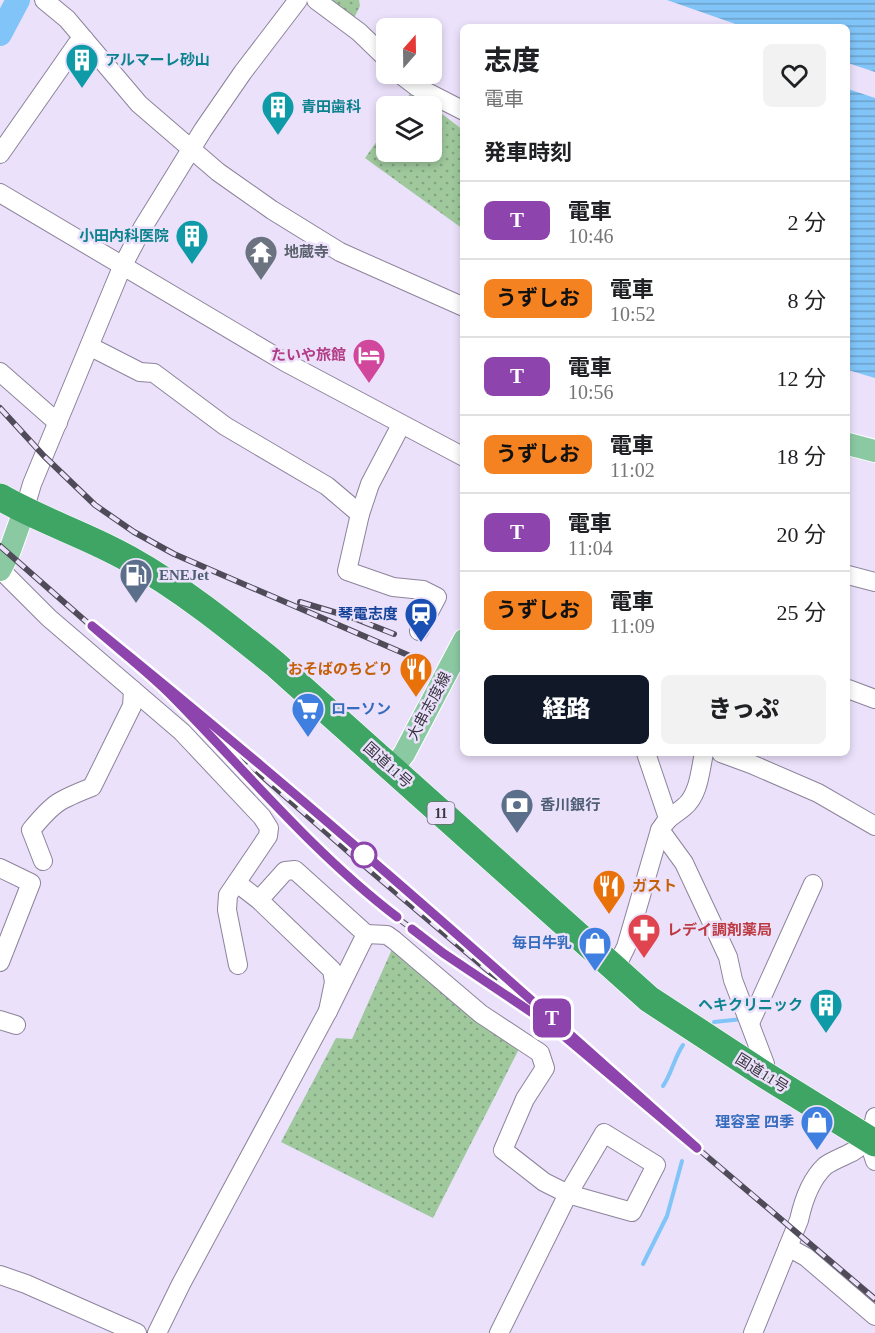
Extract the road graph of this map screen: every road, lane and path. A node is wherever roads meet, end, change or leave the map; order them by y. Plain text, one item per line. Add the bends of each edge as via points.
1 (44, 0) edge
2 (298, 0) edge
3 (316, 0) edge
4 (84, 39) junction
5 (376, 48) edge
6 (413, 84) edge
7 (460, 109) edge
8 (192, 150) junction
9 (0, 154) edge
10 (0, 193) edge
11 (122, 267) junction
12 (460, 305) edge
13 (91, 347) junction
14 (0, 372) edge
15 (58, 423) junction
16 (401, 425) junction
17 (850, 444) edge
18 (875, 450) edge
19 (460, 455) edge
20 (0, 497) edge
21 (24, 511) junction
22 (360, 514) junction
23 (0, 569) edge
24 (850, 576) edge
25 (875, 582) edge
26 (419, 631) dead end
27 (460, 648) edge
28 (850, 689) edge
29 (133, 690) junction
30 (875, 699) edge
31 (647, 756) edge
32 (703, 756) edge
33 (729, 756) edge
34 (392, 769) junction
35 (664, 824) junction
36 (875, 826) edge
37 (43, 861) dead end
38 (0, 868) edge
39 (237, 882) junction
40 (813, 884) dead end
41 (259, 900) junction
42 (366, 934) junction
43 (0, 962) edge
44 (238, 965) dead end
45 (615, 969) junction
46 (328, 1011) junction
47 (750, 1023) junction
48 (765, 1075) junction
49 (873, 1140) edge
50 (568, 1194) junction
51 (788, 1247) junction
52 (0, 1275) edge
53 (875, 1316) edge
54 (137, 1333) edge
55 (157, 1333) edge
56 (499, 1333) edge
57 (753, 1333) edge

1 - 4 street
2 - 8 street via 243,72
3 - 5 street
4 - 8 street via 140,104
4 - 9 street
6 - 7 street
8 - 11 street
8 - 12 street via 263,204 340,252
10 - 11 street
11 - 13 street
11 - 16 street
13 - 15 street
13 - 22 street via 140,372 154,373 225,426 327,486
14 - 15 street
15 - 21 street
16 - 19 street
16 - 22 street via 370,484
17 - 18 main road
20 - 21 highway, 国道11号 / 11
21 - 23 main road
21 - 34 highway, 国道11号 / 11 via 98,543 177,588 275,664
22 - 26 street via 347,571 437,597
23 - 29 street via 49,618
24 - 25 street
27 - 34 main road, 大串志度線 via 404,754
28 - 30 street
29 - 37 street via 132,706 92,787 60,800 31,830
29 - 39 street via 182,732 269,828 268,836
31 - 35 street
32 - 35 street via 697,789 687,806
33 - 36 street via 818,793
34 - 45 highway, 国道11号 / 11
35 - 45 street via 626,947
35 - 47 street via 728,957
38 - 43 street via 31,883
39 - 41 street
39 - 44 street via 228,895 227,910
40 - 47 street
41 - 42 street via 285,871 295,870
41 - 46 street via 332,970 334,982
42 - 46 street
42 - 50 street via 387,935 481,1014 540,1053 545,1068 525,1099 503,1150 544,1182
45 - 48 highway, 国道11号 / 11 via 649,999
46 - 55 street
47 - 48 street via 765,1064
48 - 49 highway, 国道11号 / 11
49 - 51 street via 834,1160 814,1179
50 - 50 street via 632,1212 656,1165 604,1133
50 - 56 street
51 - 53 street via 806,1257
51 - 57 street
52 - 54 street

